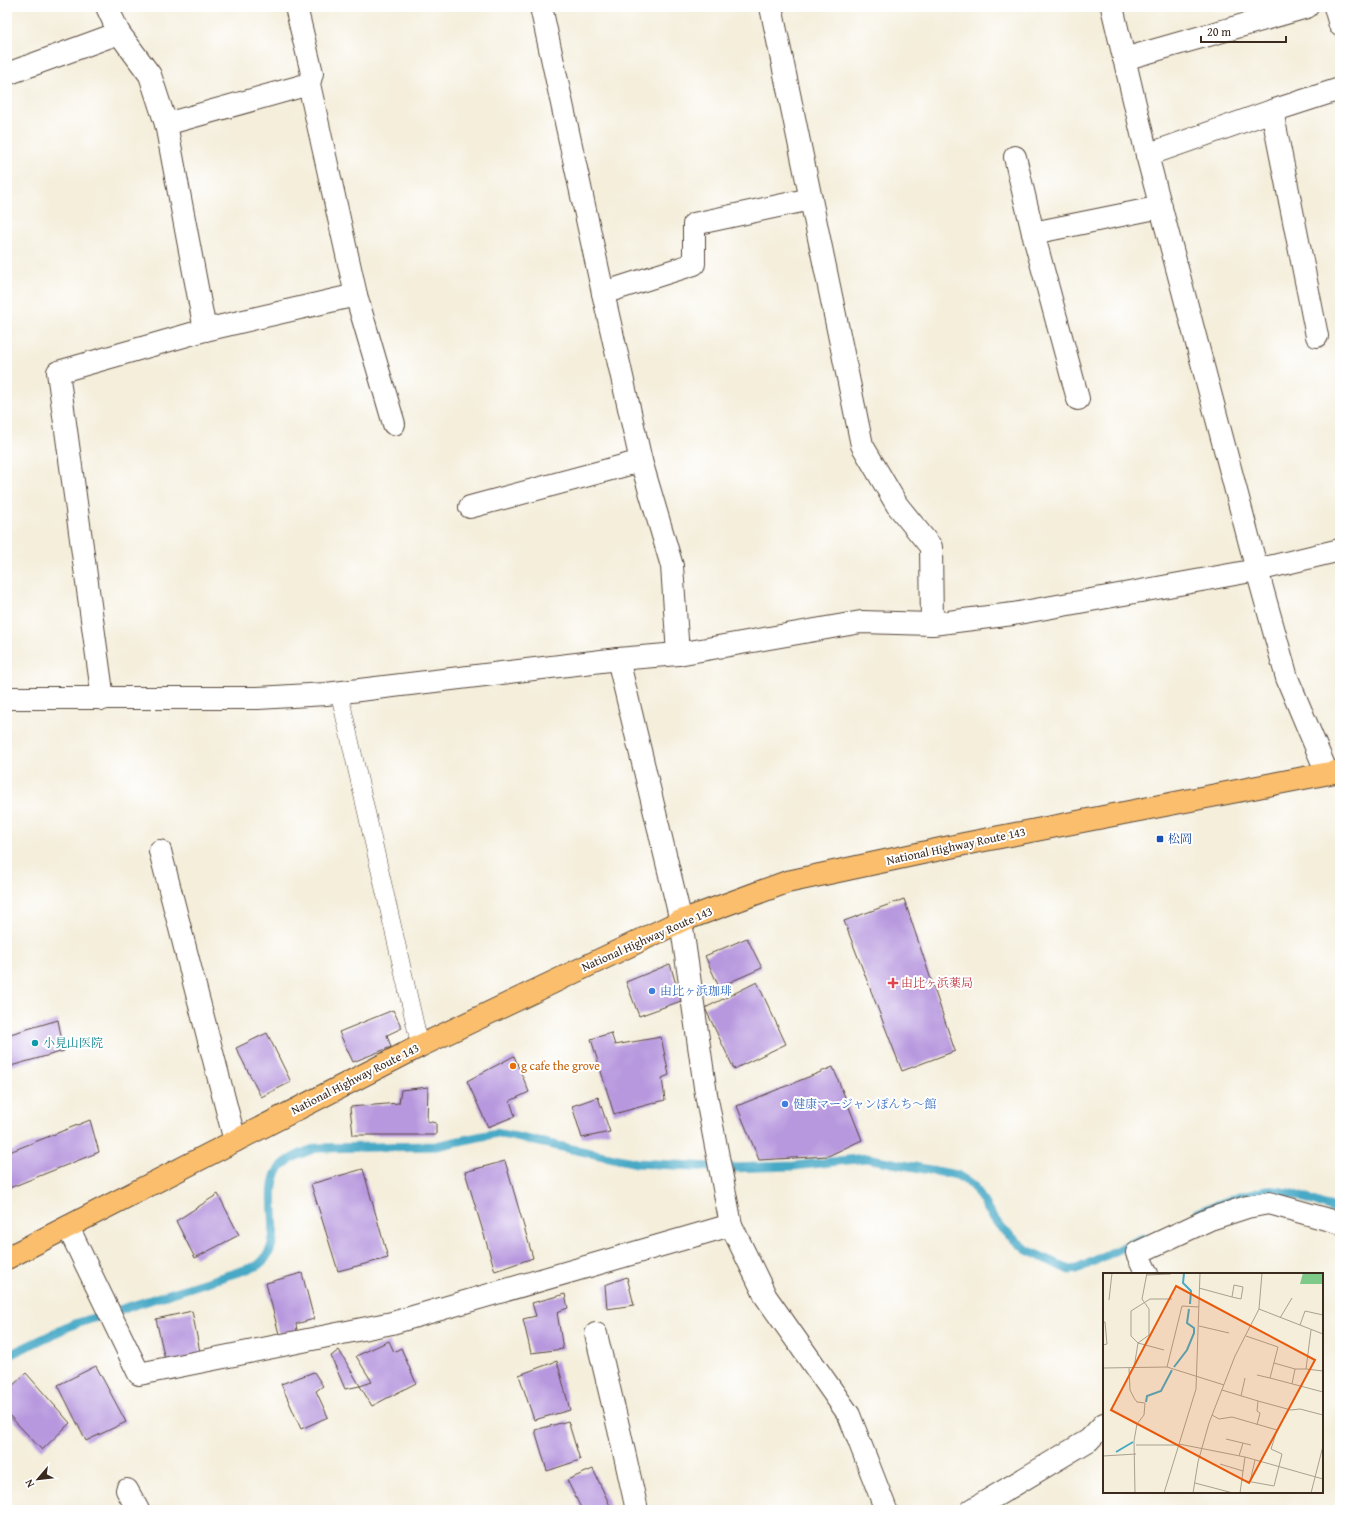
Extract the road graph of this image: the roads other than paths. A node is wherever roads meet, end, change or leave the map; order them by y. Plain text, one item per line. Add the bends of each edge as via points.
1 (107, 7) edge
2 (296, 7) edge
3 (541, 7) edge
4 (771, 7) edge
5 (1112, 7) edge
6 (1307, 7) edge
7 (1335, 7) edge
8 (1340, 25) edge
9 (118, 33) junction
10 (1124, 58) junction
11 (7, 74) edge
12 (309, 84) junction
13 (1340, 89) edge
14 (1272, 111) junction
15 (166, 124) junction
16 (1147, 155) junction
17 (1015, 157) dead end
18 (811, 199) junction
19 (1161, 207) junction
20 (1033, 233) junction
21 (603, 293) junction
22 (356, 295) junction
23 (205, 330) junction
24 (1317, 336) dead end
25 (1078, 400) dead end
26 (394, 424) dead end
27 (641, 461) junction
28 (470, 507) dead end
29 (1340, 550) edge
30 (1257, 570) junction
31 (932, 624) junction
32 (678, 654) junction
33 (618, 659) junction
34 (339, 692) junction
35 (7, 698) edge
36 (102, 699) junction
37 (1334, 772) edge
38 (160, 851) dead end
39 (681, 921) junction
40 (420, 1046) junction
41 (235, 1141) junction
42 (1340, 1223) edge
43 (731, 1225) junction
44 (68, 1227) junction
45 (7, 1258) edge
46 (1146, 1273) edge
47 (596, 1334) dead end
48 (1103, 1425) edge
49 (127, 1490) dead end
50 (878, 1508) edge
51 (138, 1510) edge
52 (637, 1510) edge
53 (972, 1510) edge

1 - 9 street
2 - 12 street via 312,73
3 - 21 street
4 - 18 street
5 - 10 street
6 - 10 street
7 - 8 street
9 - 11 street
9 - 15 street via 150,75
10 - 16 street
12 - 15 street
12 - 22 street
13 - 14 street
14 - 16 street
14 - 24 street
15 - 23 street
16 - 19 street
17 - 20 street
18 - 21 street via 694,224 694,264
18 - 31 street via 862,445 897,505 931,547
19 - 20 street
19 - 30 street
20 - 25 street
21 - 27 street
22 - 23 street
22 - 26 street
23 - 36 street via 58,372
27 - 28 street
27 - 32 street via 672,566
29 - 30 street
30 - 31 street via 1013,614
30 - 37 street via 1287,678
31 - 32 street via 861,622
32 - 33 street
33 - 34 street
33 - 39 street
34 - 36 street via 258,698
34 - 40 lane
35 - 36 street
37 - 39 highway, National Highway Route 143 via 787,882
38 - 41 street
39 - 40 highway, National Highway Route 143
39 - 43 street via 706,1094
40 - 41 highway, National Highway Route 143
41 - 44 highway, National Highway Route 143
42 - 46 street via 1269,1203 1247,1207 1210,1220 1137,1253
43 - 44 street via 392,1323 139,1374
43 - 50 street via 766,1297 849,1415
44 - 45 highway, National Highway Route 143
47 - 52 street
48 - 53 street via 1089,1440
49 - 51 street

